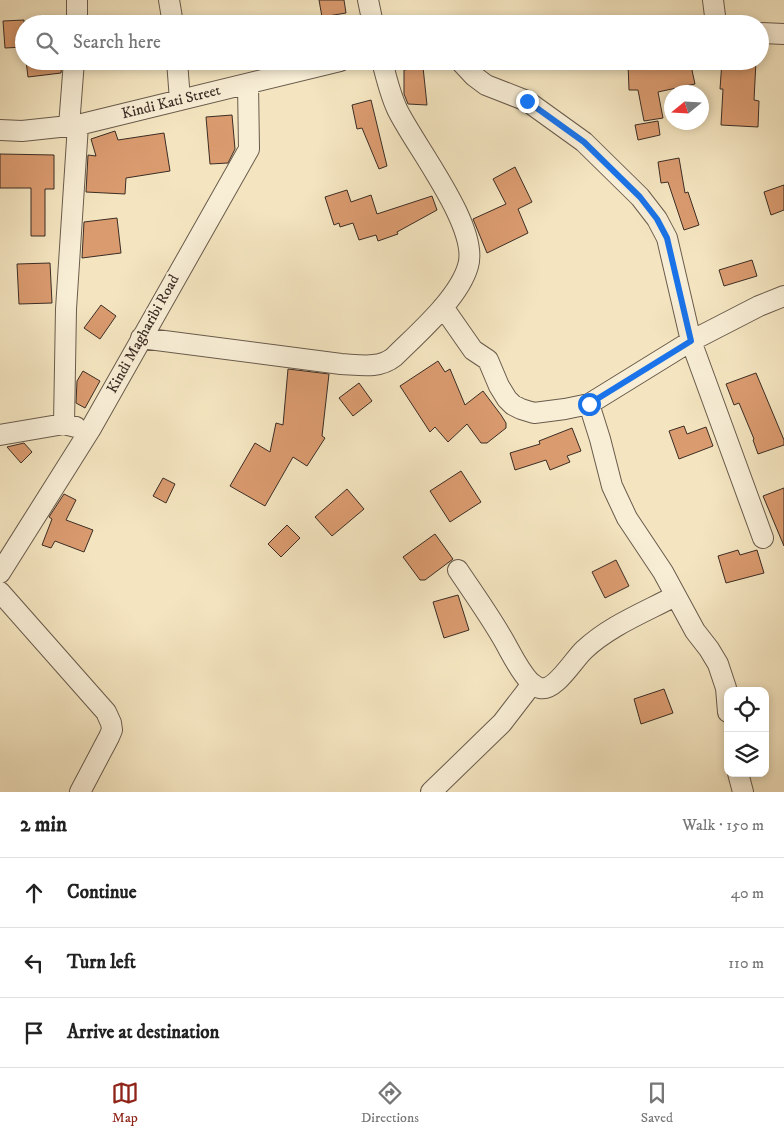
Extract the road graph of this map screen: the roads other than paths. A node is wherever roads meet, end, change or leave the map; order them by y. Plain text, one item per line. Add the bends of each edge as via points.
1 (77, 0) edge
2 (169, 0) edge
3 (368, 0) edge
4 (713, 0) edge
5 (76, 15) edge
6 (172, 15) edge
7 (371, 15) edge
8 (715, 15) edge
9 (769, 33) edge
10 (784, 34) edge
11 (74, 70) edge
12 (178, 70) edge
13 (304, 70) edge
14 (385, 70) edge
15 (468, 70) edge
16 (248, 84) junction
17 (180, 100) junction
18 (74, 126) junction
19 (0, 130) edge
20 (784, 296) edge
21 (443, 307) junction
22 (141, 338) junction
23 (691, 341) junction
24 (589, 404) junction
25 (64, 424) junction
26 (90, 430) junction
27 (0, 435) edge
28 (763, 538) dead end
29 (458, 570) dead end
30 (0, 573) edge
31 (0, 592) edge
32 (675, 596) junction
33 (532, 684) junction
34 (726, 687) edge
35 (739, 777) edge
36 (80, 792) edge
37 (431, 792) edge
38 (743, 792) edge

1 - 5 street
2 - 6 street
3 - 7 street
4 - 8 street
9 - 10 street
11 - 18 street
12 - 17 street
13 - 16 street, Kindi Kati Street
14 - 21 street via 396,108 446,191 470,246 469,264 462,280
15 - 23 street via 486,85 527,101 584,142 640,197 667,238
16 - 17 street, Kindi Kati Street
16 - 22 street, Kindi Magharibi Road via 249,149
17 - 18 street, Kindi Kati Street
18 - 19 street, Kindi Kati Street
18 - 25 street
20 - 23 street
21 - 22 street via 394,357 373,366
21 - 24 street via 473,350 488,360 499,386 513,405 534,412
22 - 26 street, Kindi Magharibi Road
23 - 24 street
23 - 28 street
24 - 32 street via 612,486 627,518
25 - 26 street
25 - 27 street
26 - 30 street, Kindi Magharibi Road
29 - 33 street
31 - 36 street via 88,690 111,723 109,737
32 - 33 street via 598,639 551,686 540,688
32 - 34 street via 694,631 718,664
33 - 37 street via 502,723
35 - 38 street

